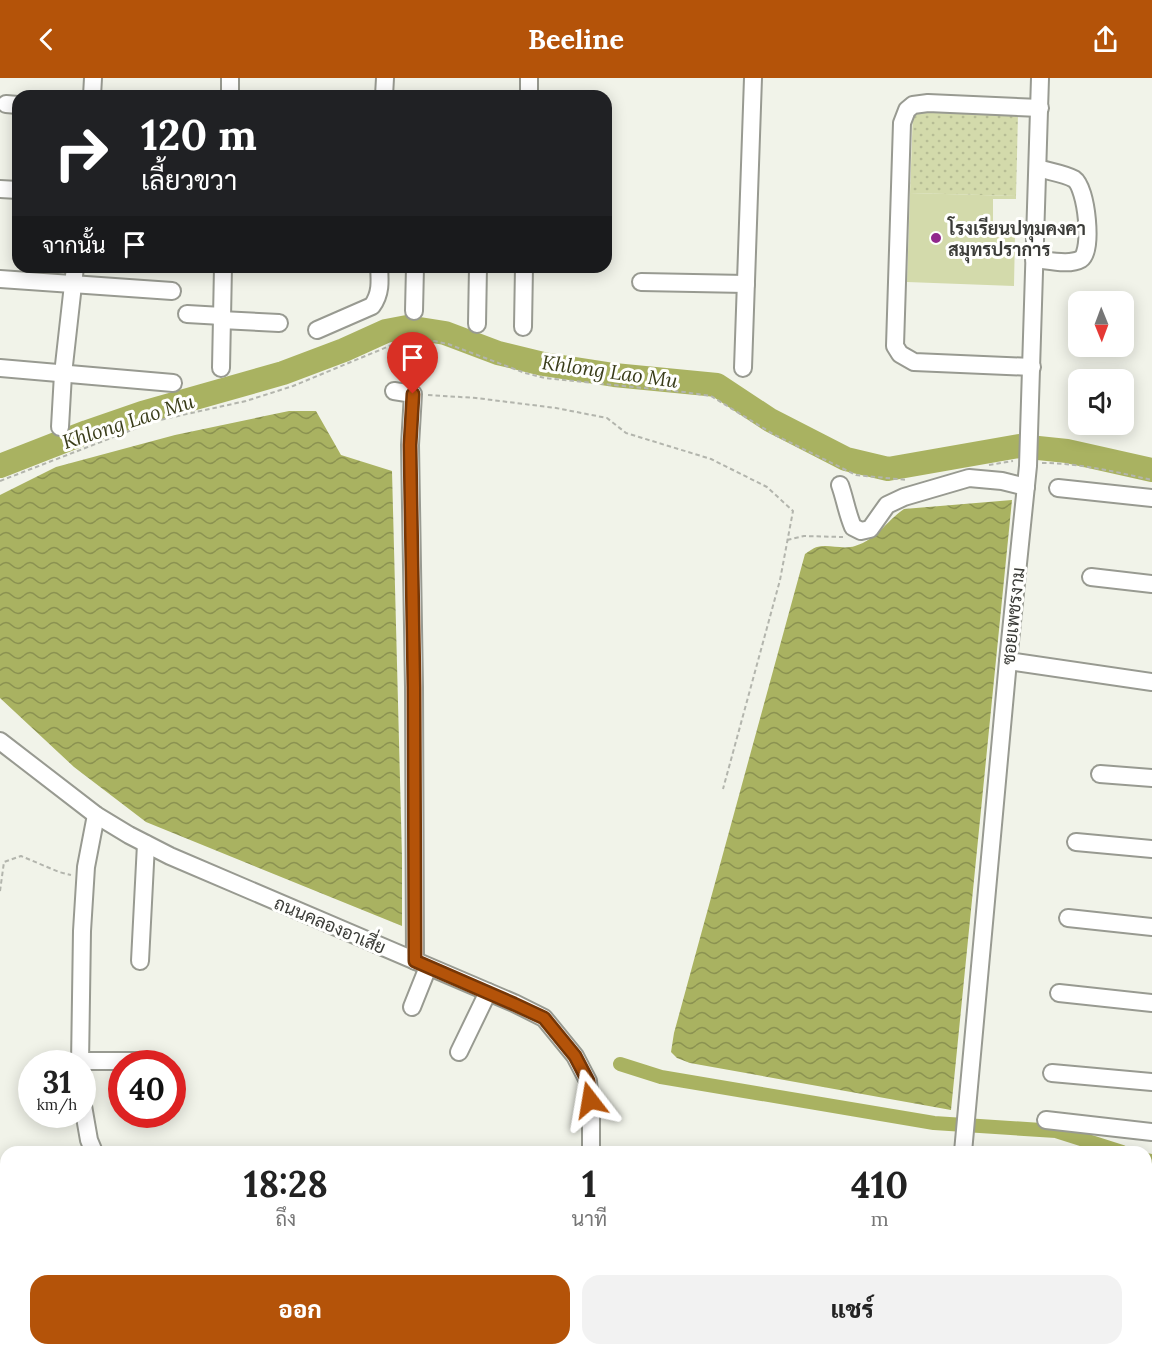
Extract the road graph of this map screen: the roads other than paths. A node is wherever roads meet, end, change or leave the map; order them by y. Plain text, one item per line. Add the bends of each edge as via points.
1 (753, 78) edge
2 (1040, 78) edge
3 (1040, 108) junction
4 (1038, 168) junction
5 (1034, 259) junction
6 (75, 273) edge
7 (223, 273) edge
8 (379, 273) edge
9 (415, 273) edge
10 (478, 273) edge
11 (524, 273) edge
12 (0, 279) edge
13 (641, 282) dead end
14 (74, 284) junction
15 (746, 284) junction
16 (172, 291) dead end
17 (414, 311) dead end
18 (187, 314) dead end
19 (221, 318) junction
20 (279, 322) dead end
21 (477, 324) dead end
22 (523, 327) dead end
23 (318, 330) dead end
24 (1032, 367) junction
25 (0, 368) edge
26 (221, 368) dead end
27 (743, 368) dead end
28 (63, 374) junction
29 (173, 383) dead end
30 (394, 391) dead end
31 (60, 427) dead end
32 (840, 485) dead end
33 (1026, 487) junction
34 (1058, 488) dead end
35 (1152, 498) edge
36 (1091, 577) dead end
37 (1152, 584) edge
38 (1008, 661) junction
39 (1152, 682) edge
40 (0, 741) edge
41 (1100, 774) dead end
42 (1152, 778) edge
43 (96, 815) junction
44 (1076, 842) dead end
45 (146, 844) junction
46 (1152, 849) edge
47 (1068, 918) dead end
48 (1152, 927) edge
49 (140, 961) dead end
50 (422, 964) junction
51 (488, 992) junction
52 (1059, 993) dead end
53 (1152, 1003) edge
54 (412, 1007) dead end
55 (80, 1050) edge
56 (459, 1052) dead end
57 (1052, 1073) dead end
58 (1152, 1082) edge
59 (1046, 1120) dead end
60 (87, 1128) edge
61 (1152, 1132) edge
62 (92, 1146) edge
63 (591, 1146) edge
64 (964, 1146) edge

1 - 15 street
2 - 3 street, ซอยเพชรงาม
3 - 4 street, ซอยเพชรงาม
3 - 24 street via 913,105 902,123 899,195 895,346 900,354 914,362
4 - 5 street, ซอยเพชรงาม
4 - 5 street via 1074,179 1081,188 1088,245 1078,261
5 - 24 street, ซอยเพชรงาม
6 - 14 street
7 - 19 street
8 - 23 street via 380,287 372,306
9 - 17 street
10 - 21 street
11 - 22 street
12 - 14 street
13 - 15 street
14 - 16 street
14 - 28 street
15 - 27 street
18 - 19 street
19 - 20 street
19 - 26 street
24 - 33 street, ซอยเพชรงาม
25 - 28 street
28 - 29 street
28 - 31 street
30 - 50 street via 413,394 410,445
32 - 33 street via 845,510 853,527 860,531 870,529 887,505 969,478
33 - 38 street, ซอยเพชรงาม
34 - 35 street
36 - 37 street
38 - 39 street
38 - 64 street, ซอยเพชรงาม
40 - 43 street, ถนนคลองอาเสี่ย
41 - 42 street
43 - 45 street, ถนนคลองอาเสี่ย
43 - 55 street via 82,930
44 - 46 street
45 - 49 street
45 - 50 street, ถนนคลองอาเสี่ย
47 - 48 street
50 - 51 street, ถนนคลองอาเสี่ย
50 - 54 street
51 - 56 street
51 - 63 street, ถนนคลองอาเสี่ย via 544,1018 575,1056 588,1081
52 - 53 street
57 - 58 street
59 - 61 street
60 - 62 street

